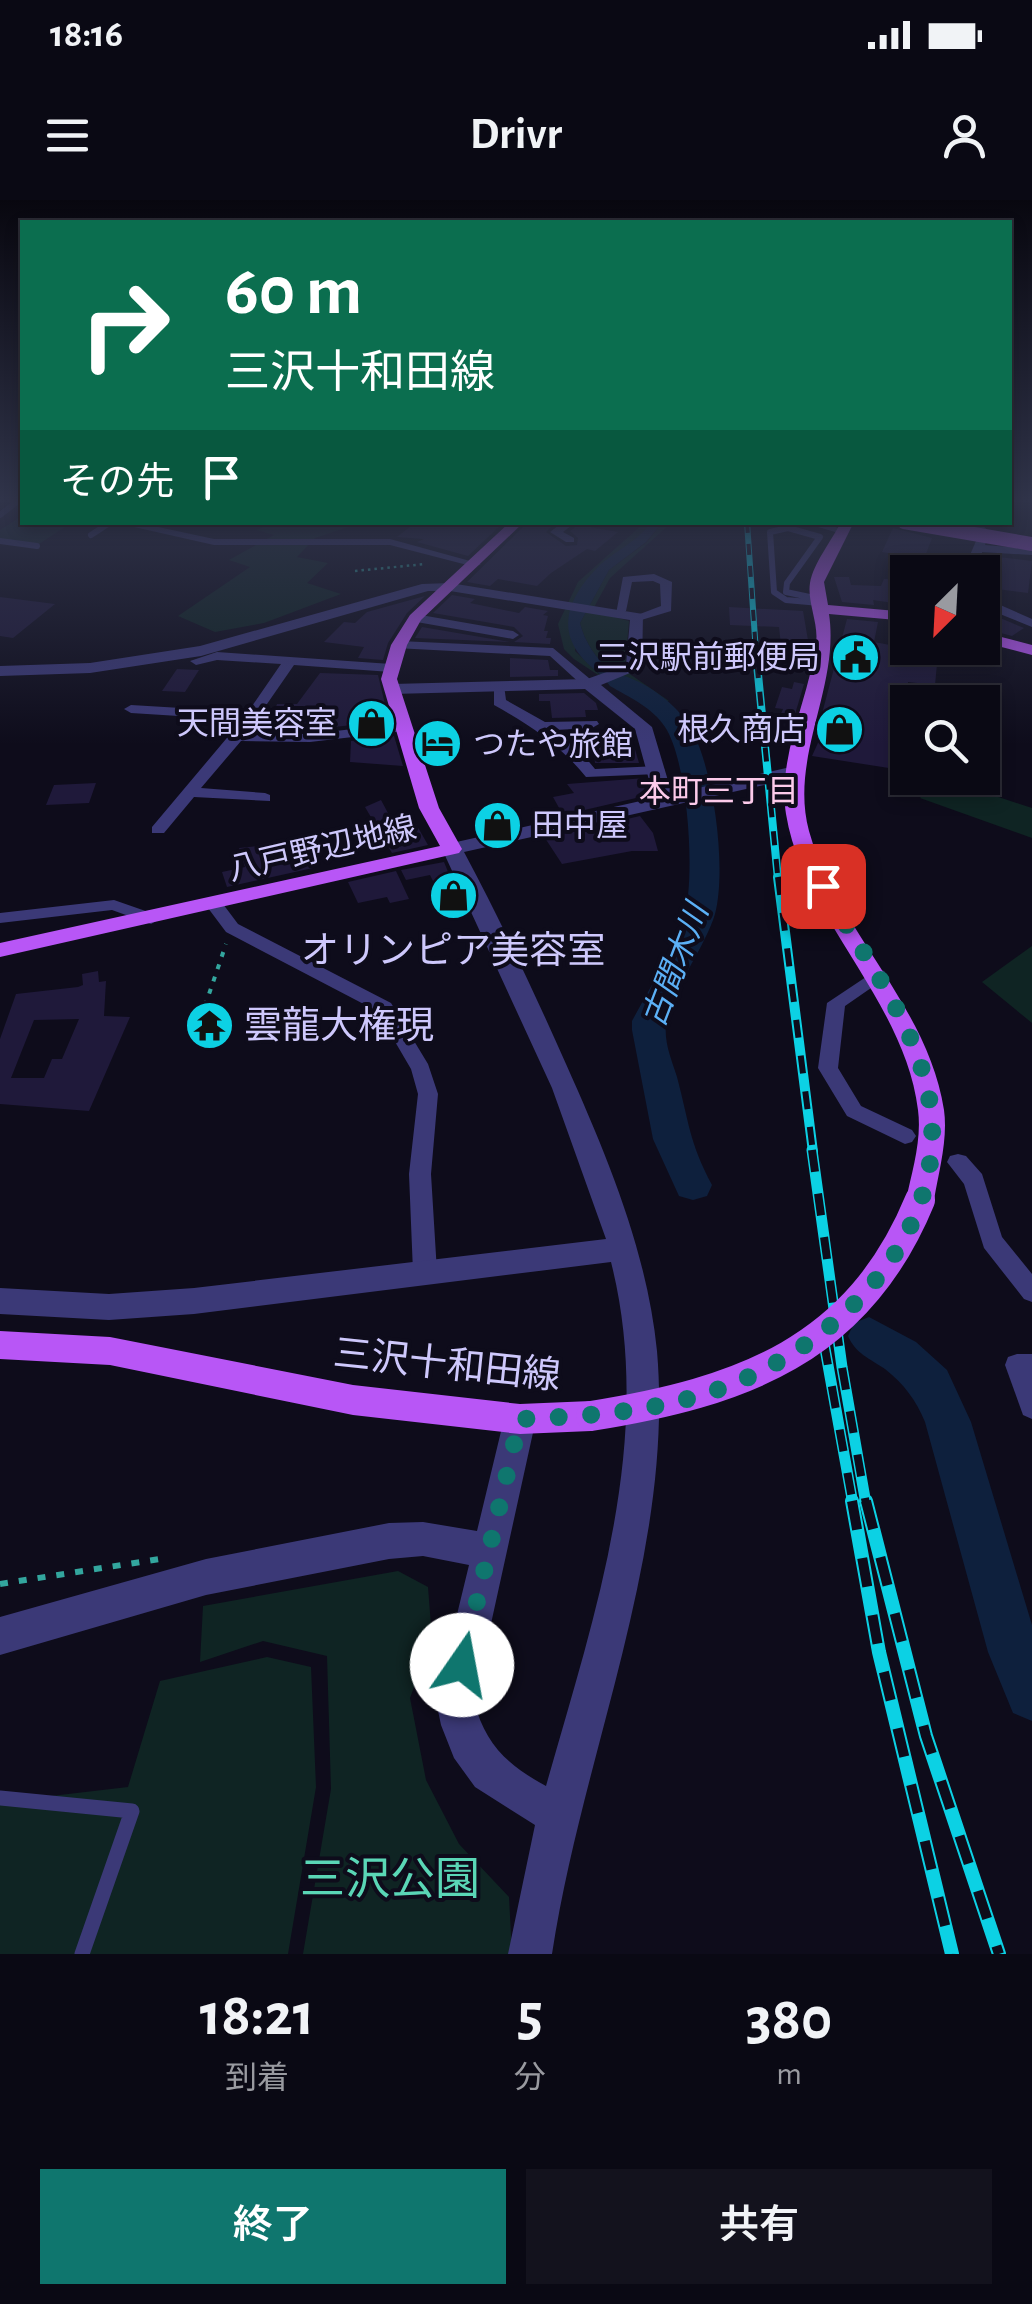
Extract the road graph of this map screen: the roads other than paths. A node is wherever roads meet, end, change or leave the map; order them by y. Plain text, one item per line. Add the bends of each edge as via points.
1 (454, 582) edge
2 (626, 582) edge
3 (666, 582) edge
4 (773, 582) edge
5 (788, 582) edge
6 (816, 582) edge
7 (450, 588) junction
8 (820, 604) junction
9 (1000, 609) edge
10 (620, 611) junction
11 (890, 614) edge
12 (638, 617) junction
13 (416, 618) junction
14 (1028, 618) edge
15 (513, 635) dead end
16 (1000, 642) edge
17 (399, 645) junction
18 (1032, 650) edge
19 (196, 661) dead end
20 (290, 661) junction
21 (391, 668) junction
22 (0, 671) edge
23 (593, 683) junction
24 (500, 688) junction
25 (392, 689) junction
26 (131, 709) dead end
27 (251, 716) junction
28 (592, 724) dead end
29 (542, 726) junction
30 (404, 727) junction
31 (237, 737) junction
32 (658, 770) junction
33 (795, 772) junction
34 (190, 792) junction
35 (265, 798) dead end
36 (669, 800) junction
37 (158, 830) dead end
38 (452, 849) junction
39 (214, 904) junction
40 (0, 918) edge
41 (150, 919) junction
42 (0, 950) edge
43 (878, 975) junction
44 (905, 1136) dead end
45 (958, 1162) dead end
46 (624, 1248) junction
47 (425, 1272) junction
48 (1032, 1292) edge
49 (0, 1301) edge
50 (0, 1345) edge
51 (1032, 1365) edge
52 (1032, 1408) edge
53 (520, 1419) junction
54 (489, 1551) junction
55 (0, 1636) edge
56 (0, 1798) edge
57 (559, 1815) junction
58 (82, 1954) edge
59 (530, 1954) edge

1 - 7 main road, 八戸野辺地線
2 - 10 street
3 - 12 street via 667,608
4 - 8 lane via 774,592 786,600
5 - 8 lane via 786,592
6 - 8 main road, 三沢十和田線
7 - 10 street
7 - 13 main road, 八戸野辺地線
7 - 22 street via 408,591 201,651 90,668
8 - 11 main road
8 - 33 main road, 三沢十和田線 via 821,670
9 - 14 street
10 - 12 street
12 - 23 street via 630,672
13 - 15 street
13 - 17 main road, 八戸野辺地線
16 - 18 main road
17 - 21 main road, 八戸野辺地線
17 - 23 street via 553,652
19 - 20 street
20 - 21 street
20 - 27 street
21 - 25 main road, 八戸野辺地線
23 - 24 street
23 - 32 street via 644,726
24 - 25 street
24 - 29 street via 499,702
25 - 30 main road, 八戸野辺地線
26 - 27 street
27 - 31 street
28 - 29 street
29 - 32 street via 590,774
30 - 31 street via 310,738
30 - 38 main road, 八戸野辺地線 via 429,808
31 - 34 street
32 - 36 street
33 - 36 street
33 - 43 main road, 三沢十和田線 via 800,834 823,886
34 - 35 street
34 - 37 street
36 - 38 street
38 - 39 main road, 八戸野辺地線
38 - 46 street via 492,922 579,1121
39 - 41 main road, 八戸野辺地線
39 - 47 street via 232,928 384,1007 421,1070 428,1094 420,1174
40 - 41 street via 114,905
41 - 42 main road, 八戸野辺地線
43 - 44 street via 836,1003 828,1068 854,1110
43 - 53 main road, 三沢十和田線, bridge via 911,1046 930,1110 928,1168 911,1228 894,1258 839,1318 765,1370 720,1389 591,1416
45 - 48 street via 974,1180 992,1242
46 - 47 street
46 - 57 street via 640,1346 642,1460 626,1552
47 - 49 street via 109,1307
50 - 53 main road, 三沢十和田線 via 110,1351 353,1400
51 - 52 street via 1017,1365
53 - 54 street
54 - 55 street via 423,1538 389,1541 206,1578
54 - 57 street via 455,1700 460,1728 476,1763
56 - 58 lane via 132,1811
57 - 59 street

